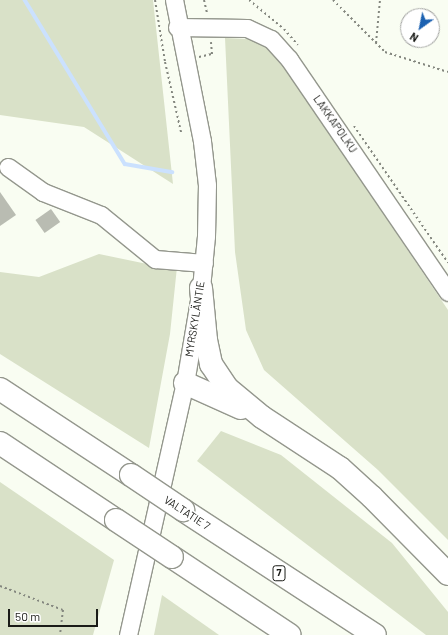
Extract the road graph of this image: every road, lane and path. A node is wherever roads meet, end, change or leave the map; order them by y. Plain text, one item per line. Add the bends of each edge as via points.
1 (155, 0) edge
2 (174, 0) edge
3 (333, 0) edge
4 (380, 0) edge
5 (177, 27) junction
6 (376, 43) junction
7 (448, 72) edge
8 (182, 132) dead end
9 (8, 167) dead end
10 (204, 262) junction
11 (201, 288) junction
12 (448, 292) edge
13 (185, 383) junction
14 (0, 389) edge
15 (262, 417) junction
16 (0, 443) edge
17 (448, 574) edge
18 (0, 586) edge
19 (60, 635) edge
20 (128, 635) edge
21 (290, 635) edge
22 (375, 635) edge

1 - 8 path via 165,62
2 - 5 street, MYRSKYLÄNTIE
3 - 6 path
4 - 6 path
5 - 10 street, MYRSKYLÄNTIE via 204,156 207,185
5 - 12 street, LAKKAPOLKU via 247,28 271,39 289,59
6 - 7 path via 385,52
9 - 10 street via 43,192 101,215 155,260
10 - 11 street, MYRSKYLÄNTIE
11 - 13 street, MYRSKYLÄNTIE
11 - 15 highway via 211,364 226,388
13 - 15 highway
13 - 20 street, MYRSKYLÄNTIE
14 - 22 highway, VALTATIE 7 / 7, bridge
15 - 17 highway via 340,468
16 - 21 highway, bridge
18 - 19 path via 63,610

